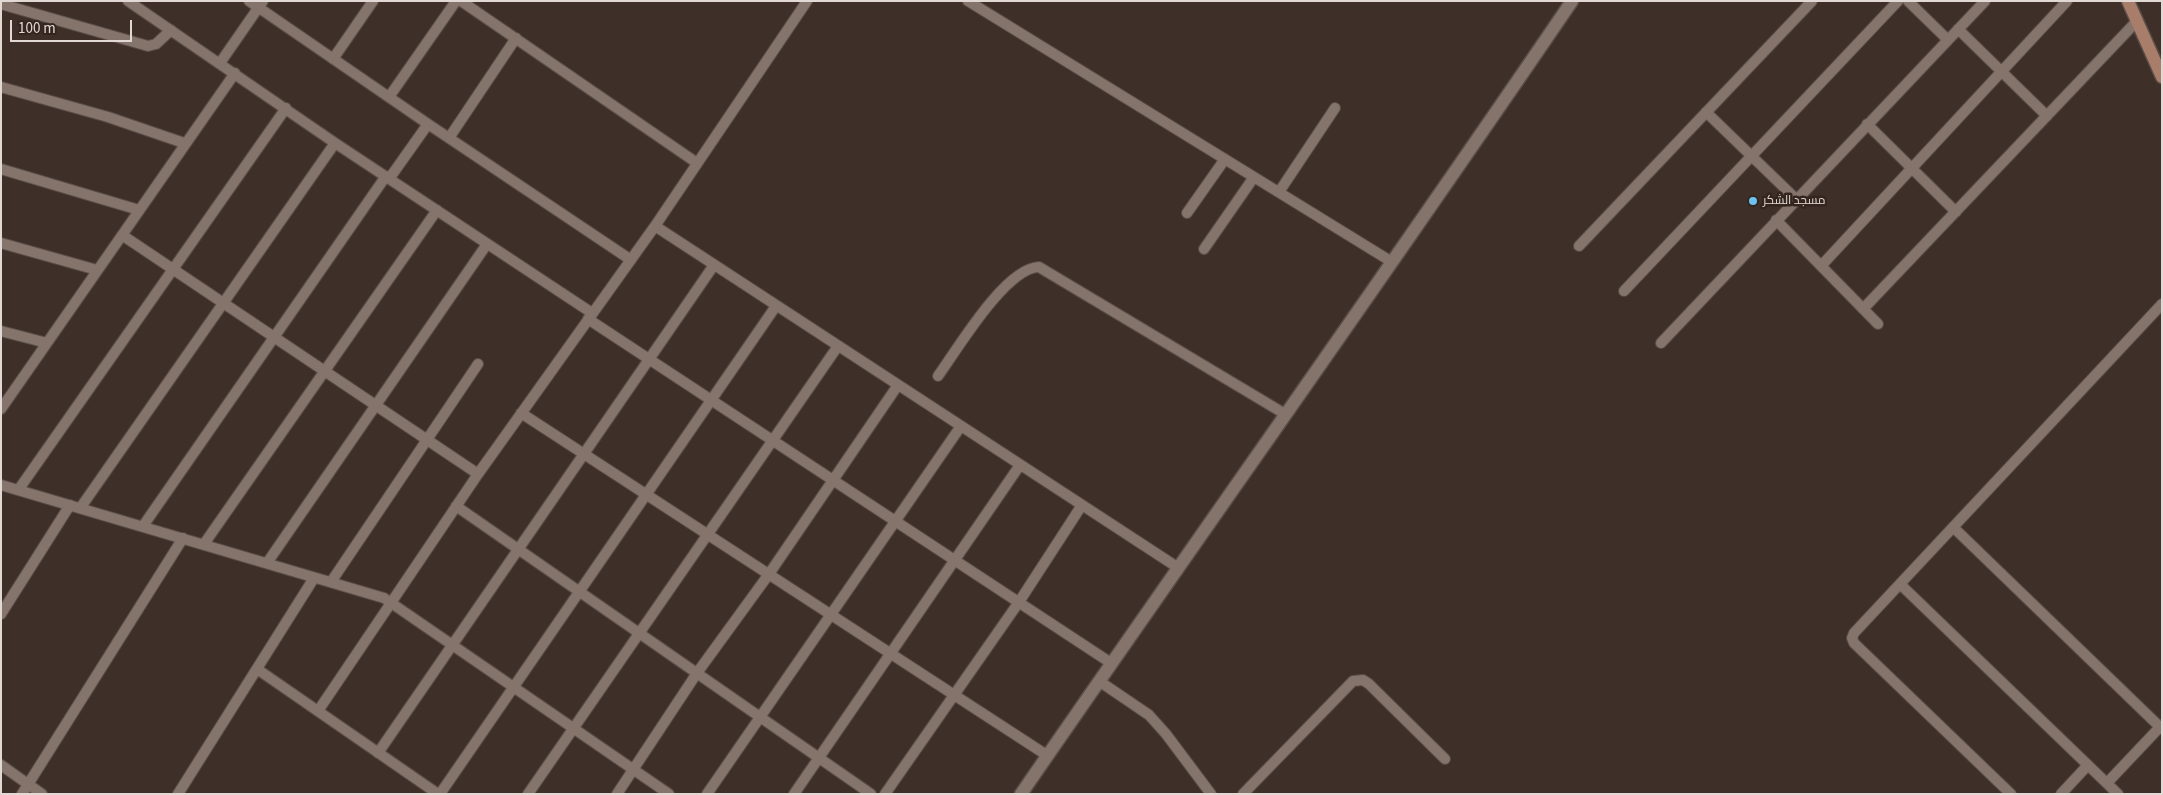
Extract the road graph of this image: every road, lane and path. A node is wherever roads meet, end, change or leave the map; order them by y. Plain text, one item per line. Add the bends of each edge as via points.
1 (128, 1) edge
2 (249, 1) edge
3 (373, 1) edge
4 (456, 1) edge
5 (462, 1) edge
6 (807, 1) edge
7 (968, 1) edge
8 (1572, 1) edge
9 (1812, 1) edge
10 (1898, 1) edge
11 (1908, 1) edge
12 (1985, 1) edge
13 (2067, 1) edge
14 (2128, 1) edge
15 (1, 4) edge
16 (261, 4) edge
17 (2137, 21) junction
18 (1958, 29) junction
19 (171, 30) junction
20 (516, 38) junction
21 (1948, 40) junction
22 (333, 59) junction
23 (220, 63) junction
24 (2002, 72) junction
25 (235, 73) junction
26 (2162, 77) edge
27 (1, 87) edge
28 (389, 97) junction
29 (286, 108) junction
30 (1334, 108) dead end
31 (1706, 112) junction
32 (2047, 116) junction
33 (428, 124) junction
34 (1867, 124) junction
35 (449, 138) junction
36 (335, 142) junction
37 (184, 143) junction
38 (1751, 156) junction
39 (1225, 159) junction
40 (697, 163) junction
41 (1912, 167) junction
42 (1, 169) edge
43 (1254, 177) junction
44 (388, 178) junction
45 (1279, 192) junction
46 (1796, 198) junction
47 (139, 210) junction
48 (437, 210) junction
49 (1956, 212) junction
50 (1187, 213) dead end
51 (1776, 220) junction
52 (655, 226) junction
53 (122, 234) junction
54 (1, 243) edge
55 (487, 244) junction
56 (1579, 246) dead end
57 (1204, 249) dead end
58 (631, 260) junction
59 (1392, 262) junction
60 (714, 265) junction
61 (1821, 266) junction
62 (173, 268) junction
63 (97, 270) junction
64 (1624, 291) dead end
65 (225, 302) junction
66 (2162, 304) edge
67 (776, 306) junction
68 (1863, 309) junction
69 (590, 316) junction
70 (1878, 324) dead end
71 (1, 331) edge
72 (275, 337) junction
73 (1661, 343) dead end
74 (47, 344) junction
75 (838, 346) junction
76 (649, 360) junction
77 (478, 364) dead end
78 (325, 371) junction
79 (938, 376) dead end
80 (898, 385) junction
81 (711, 400) junction
82 (3, 404) edge
83 (376, 405) junction
84 (521, 413) junction
85 (1285, 414) junction
86 (961, 426) junction
87 (427, 439) junction
88 (772, 440) junction
89 (584, 454) junction
90 (1020, 464) junction
91 (478, 474) junction
92 (833, 480) junction
93 (1, 485) edge
94 (19, 489) junction
95 (646, 495) junction
96 (1082, 505) junction
97 (76, 506) junction
98 (456, 506) junction
99 (896, 521) junction
100 (143, 526) junction
101 (1954, 527) junction
102 (707, 534) junction
103 (183, 538) junction
104 (204, 544) junction
105 (518, 550) junction
106 (955, 560) junction
107 (267, 563) junction
108 (1177, 567) junction
109 (769, 574) junction
110 (314, 578) junction
111 (331, 582) junction
112 (1900, 584) junction
113 (579, 592) junction
114 (1018, 602) junction
115 (392, 603) junction
116 (1, 614) edge
117 (831, 615) junction
118 (638, 634) junction
119 (453, 645) junction
120 (891, 654) junction
121 (1112, 663) junction
122 (257, 669) junction
123 (697, 673) junction
124 (1099, 680) junction
125 (514, 687) junction
126 (954, 694) junction
127 (318, 711) junction
128 (761, 716) junction
129 (573, 728) junction
130 (2161, 728) edge
131 (378, 753) junction
132 (1048, 756) junction
133 (818, 757) junction
134 (1445, 759) dead end
135 (1, 765) edge
136 (2088, 765) junction
137 (634, 769) junction
138 (2107, 783) junction
139 (28, 784) junction
140 (22, 794) edge
141 (42, 794) edge
142 (178, 794) edge
143 (439, 794) edge
144 (528, 794) edge
145 (617, 794) edge
146 (669, 794) edge
147 (707, 794) edge
148 (794, 794) edge
149 (871, 794) edge
150 (885, 794) edge
151 (1022, 794) edge
152 (1212, 794) edge
153 (1243, 794) edge
154 (2011, 794) edge
155 (2061, 794) edge
156 (2118, 794) edge

1 - 19 street
2 - 16 street
3 - 22 street
4 - 28 street
5 - 20 street
6 - 40 street
7 - 39 street
8 - 59 street
9 - 31 street
10 - 38 street
11 - 21 street
12 - 18 street
13 - 24 street
14 - 17 main road
15 - 19 street via 148,46 156,44
16 - 22 street
16 - 23 street
17 - 26 main road
17 - 32 street
18 - 21 street
18 - 24 street
19 - 23 street
20 - 35 street
20 - 40 street
21 - 34 street
22 - 28 street
23 - 25 street
24 - 32 street
24 - 41 street
25 - 29 street
25 - 37 street
27 - 37 street via 108,117
28 - 33 street
29 - 36 street
29 - 62 street
30 - 45 street
31 - 38 street
31 - 56 street
32 - 49 street
33 - 35 street
33 - 44 street
34 - 41 street
34 - 46 street
35 - 58 street
36 - 44 street
36 - 65 street
37 - 47 street
38 - 46 street
38 - 64 street
39 - 43 street
39 - 50 street
40 - 52 street
41 - 49 street
41 - 61 street
42 - 47 street
43 - 45 street
43 - 57 street
44 - 48 street
44 - 72 street
45 - 59 street
46 - 51 street
47 - 53 street
48 - 55 street
48 - 78 street
49 - 68 street
51 - 61 street
51 - 73 street
52 - 58 street
52 - 60 street
53 - 62 street
53 - 63 street
54 - 63 street
55 - 69 street
55 - 83 street
58 - 69 street
59 - 85 street
60 - 67 street
60 - 76 street
61 - 68 street
62 - 65 street
62 - 94 street
63 - 74 street
65 - 72 street
65 - 97 street
66 - 101 street
67 - 75 street
67 - 81 street
68 - 70 street
69 - 76 street
69 - 84 street
71 - 74 street
72 - 78 street
72 - 100 street
74 - 82 street
75 - 80 street
75 - 88 street
76 - 81 street
76 - 89 street
77 - 87 street
78 - 83 street
78 - 104 street
79 - 85 street via 1000,290 1017,277 1039,267
80 - 86 street
80 - 92 street
81 - 88 street
81 - 95 street
83 - 87 street
83 - 107 street
84 - 89 street
84 - 91 street
85 - 108 street
86 - 90 street
86 - 99 street
87 - 91 street
87 - 111 street
88 - 92 street
88 - 102 street
89 - 95 street
89 - 105 street
90 - 96 street
90 - 106 street
91 - 98 street
92 - 99 street
92 - 109 street
93 - 94 street
94 - 97 street
95 - 102 street
95 - 113 street
96 - 108 street
96 - 114 street
97 - 100 street
97 - 116 street
98 - 105 street
98 - 115 street
99 - 106 street
99 - 117 street
100 - 103 street
101 - 112 street
101 - 130 street
102 - 109 street
102 - 118 street
103 - 104 street
103 - 139 street
104 - 107 street
105 - 113 street
105 - 119 street
106 - 114 street
106 - 120 street
107 - 110 street
108 - 121 street
109 - 117 street
109 - 123 street
110 - 111 street
110 - 122 street
111 - 115 street via 376,594
112 - 136 street
112 - 154 street via 1854,633 1854,643
113 - 118 street
113 - 125 street
114 - 121 street
114 - 126 street
115 - 119 street
115 - 127 street
117 - 120 street
117 - 128 street
118 - 123 street
118 - 129 street
119 - 125 street
119 - 131 street
120 - 126 street
120 - 133 street
121 - 124 street
122 - 127 street
122 - 142 street
123 - 128 street
123 - 137 street
124 - 132 street
124 - 152 street via 1149,715
125 - 129 street
125 - 143 street
126 - 132 street
126 - 150 street
127 - 131 street
128 - 133 street
128 - 147 street
129 - 137 street
129 - 144 street
130 - 138 street
131 - 143 street
132 - 151 street
133 - 148 street
133 - 149 street
134 - 153 street via 1369,684 1358,680 1353,681
135 - 139 street
136 - 138 street
136 - 155 street
137 - 145 street
137 - 146 street
138 - 156 street
139 - 140 street
139 - 141 street

